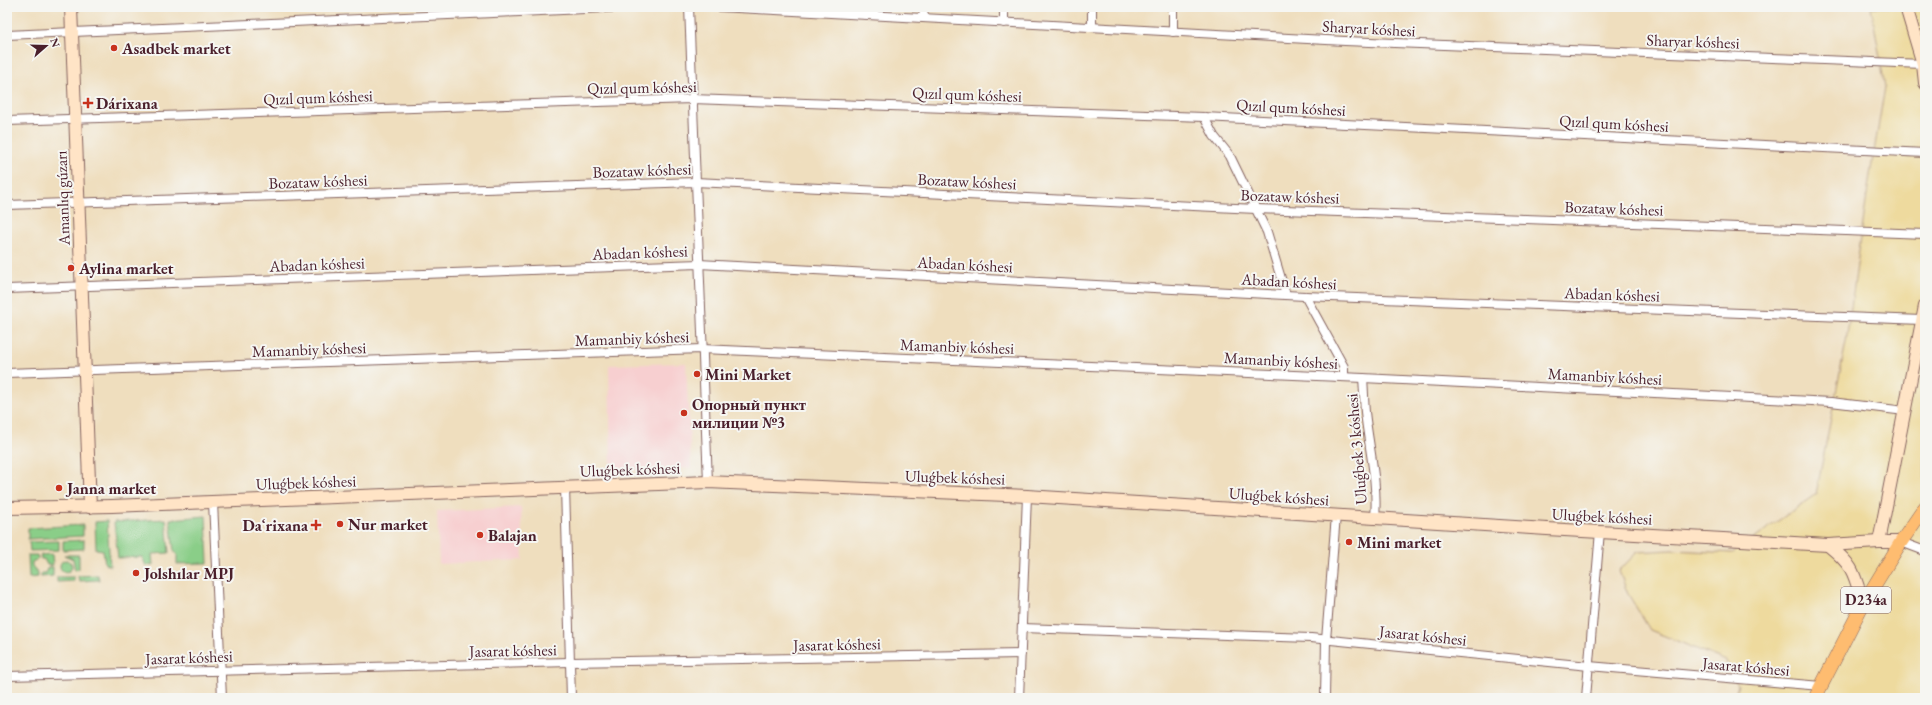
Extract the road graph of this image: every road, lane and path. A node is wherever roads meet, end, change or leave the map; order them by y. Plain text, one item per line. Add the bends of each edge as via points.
1 (71, 7) edge
2 (628, 7) edge
3 (689, 7) edge
4 (719, 7) edge
5 (923, 7) edge
6 (1004, 7) edge
7 (1092, 7) edge
8 (1173, 7) edge
9 (1906, 7) edge
10 (540, 9) edge
11 (803, 9) edge
12 (459, 11) edge
13 (924, 18) junction
14 (1004, 23) junction
15 (1092, 27) junction
16 (72, 32) junction
17 (1173, 32) junction
18 (7, 35) edge
19 (1923, 64) junction
20 (1925, 83) edge
21 (692, 99) junction
22 (1204, 117) junction
23 (74, 118) junction
24 (7, 121) edge
25 (1925, 153) edge
26 (695, 182) junction
27 (79, 204) junction
28 (7, 205) edge
29 (1256, 209) junction
30 (1925, 234) edge
31 (699, 264) junction
32 (81, 287) junction
33 (7, 290) edge
34 (1286, 295) junction
35 (1305, 296) junction
36 (1925, 306) edge
37 (1922, 320) junction
38 (702, 349) junction
39 (84, 371) junction
40 (7, 373) edge
41 (1344, 377) junction
42 (1363, 378) junction
43 (1905, 411) junction
44 (708, 482) junction
45 (565, 487) junction
46 (1027, 496) junction
47 (213, 502) junction
48 (90, 507) junction
49 (1925, 507) edge
50 (7, 508) edge
51 (1336, 515) junction
52 (1375, 518) junction
53 (1600, 531) junction
54 (1879, 542) junction
55 (1900, 542) junction
56 (1828, 545) junction
57 (1925, 551) edge
58 (1863, 604) junction
59 (1022, 628) junction
60 (1326, 640) junction
61 (1021, 654) junction
62 (570, 662) junction
63 (1589, 666) junction
64 (220, 670) junction
65 (7, 676) edge
66 (1821, 686) junction
67 (222, 698) edge
68 (571, 698) edge
69 (1019, 698) edge
70 (1325, 698) edge
71 (1586, 698) edge
72 (1815, 698) edge

1 - 16 street, Amanlıq gúzarı
2 - 10 street
3 - 21 street
4 - 11 street, Sharyar kóshesi
5 - 13 street
6 - 14 street
7 - 15 street
8 - 17 street
9 - 19 street
10 - 12 street
11 - 13 street, Sharyar kóshesi
12 - 16 street
13 - 14 street, Sharyar kóshesi
14 - 15 street, Sharyar kóshesi
15 - 17 street, Sharyar kóshesi
16 - 18 street
16 - 23 street, Amanlıq gúzarı
17 - 19 street, Sharyar kóshesi
19 - 20 street
21 - 22 street, Qızıl qum kóshesi
21 - 23 street, Qızıl qum kóshesi
21 - 26 street
22 - 25 street, Qızıl qum kóshesi
22 - 29 street via 1214,136 1230,156
23 - 24 street, Qızıl qum kóshesi
23 - 27 street, Amanlıq gúzarı
26 - 27 street, Bozataw kóshesi
26 - 29 street, Bozataw kóshesi
26 - 31 street
27 - 28 street, Bozataw kóshesi
27 - 32 street, Amanlıq gúzarı
29 - 30 street, Bozataw kóshesi
29 - 34 street via 1267,232
31 - 32 street, Abadan kóshesi
31 - 34 street, Abadan kóshesi
31 - 38 street
32 - 33 street, Abadan kóshesi
32 - 39 street, Amanlıq gúzarı
34 - 35 street, Abadan kóshesi
35 - 37 street, Abadan kóshesi
35 - 41 street, Uluǵbek 3 kóshesi via 1344,367
36 - 37 street
37 - 43 street
38 - 39 street, Mamanbiy kóshesi
38 - 41 street, Mamanbiy kóshesi
38 - 44 street
39 - 40 street, Mamanbiy kóshesi
39 - 48 street, Amanlıq gúzarı
41 - 42 street, Mamanbiy kóshesi
42 - 43 street, Mamanbiy kóshesi via 1831,402
42 - 52 street, Uluǵbek 3 kóshesi via 1365,413 1377,498
43 - 54 street
44 - 45 street, Uluǵbek kóshesi
44 - 46 street, Uluǵbek kóshesi
45 - 47 street, Uluǵbek kóshesi
45 - 62 street
46 - 51 street, Uluǵbek kóshesi
46 - 59 street
47 - 48 street, Uluǵbek kóshesi
47 - 64 street
48 - 50 street, Uluǵbek kóshesi
49 - 55 main road, D234a
51 - 52 street, Uluǵbek kóshesi
51 - 60 street
52 - 53 street, Uluǵbek kóshesi
53 - 56 street, Uluǵbek kóshesi
53 - 63 street
54 - 55 street, Uluǵbek kóshesi
54 - 56 street, Uluǵbek kóshesi
55 - 57 street
55 - 58 main road, D234a
56 - 58 street via 1853,569
58 - 66 main road, D234a
59 - 60 street, Jasarat kóshesi
59 - 61 street
60 - 63 street, Jasarat kóshesi
60 - 70 street
61 - 62 street, Jasarat kóshesi
61 - 69 street
62 - 64 street, Jasarat kóshesi
62 - 68 street
63 - 66 street, Jasarat kóshesi
63 - 71 street
64 - 65 street, Jasarat kóshesi
64 - 67 street
66 - 72 main road, D234a

